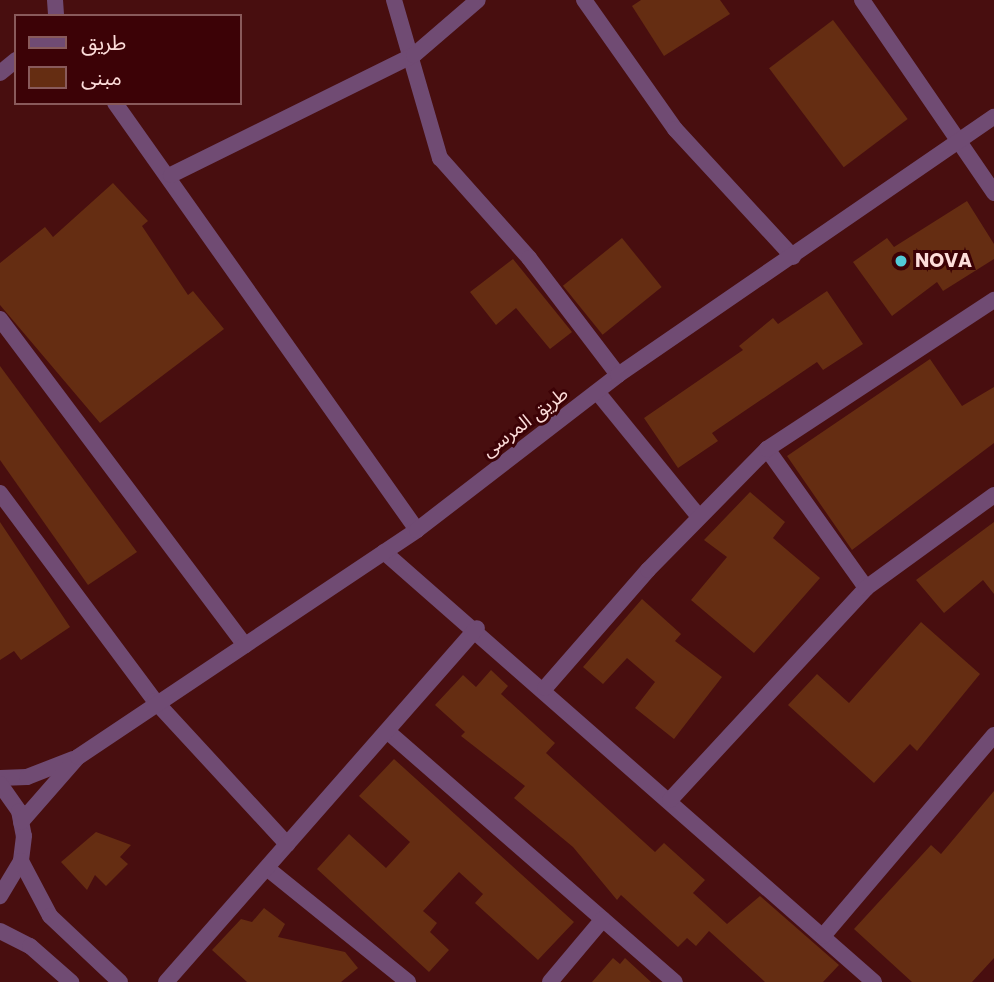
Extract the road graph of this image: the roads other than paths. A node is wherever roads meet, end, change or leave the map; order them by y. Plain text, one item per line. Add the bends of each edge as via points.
1 (394, 0) edge
2 (478, 0) edge
3 (584, 0) edge
4 (862, 0) edge
5 (414, 55) junction
6 (14, 62) edge
7 (0, 73) edge
8 (118, 105) edge
9 (994, 117) edge
10 (956, 144) junction
11 (171, 175) junction
12 (994, 193) edge
13 (793, 257) junction
14 (994, 300) edge
15 (0, 319) edge
16 (618, 375) junction
17 (598, 393) junction
18 (767, 449) junction
19 (0, 493) edge
20 (994, 495) edge
21 (699, 517) junction
22 (417, 530) junction
23 (384, 552) junction
24 (866, 588) junction
25 (477, 628) junction
26 (245, 645) junction
27 (545, 688) junction
28 (155, 701) junction
29 (387, 731) junction
30 (993, 737) edge
31 (78, 757) junction
32 (0, 778) edge
33 (0, 784) edge
34 (670, 800) junction
35 (21, 822) junction
36 (287, 844) junction
37 (21, 861) junction
38 (268, 869) junction
39 (0, 896) edge
40 (603, 919) junction
41 (0, 931) edge
42 (822, 936) junction
43 (71, 982) edge
44 (120, 982) edge
45 (166, 982) edge
46 (408, 982) edge
47 (550, 982) edge
48 (675, 982) edge
49 (874, 982) edge

1 - 5 street
2 - 5 street
3 - 13 street via 675,129
4 - 10 street
5 - 11 street
5 - 16 street via 440,158 529,258
6 - 7 street
8 - 11 street
9 - 10 street, طريق المرسى
10 - 12 street
10 - 13 street, طريق المرسى
11 - 22 street
13 - 16 street, طريق المرسى
14 - 18 street
15 - 26 street
16 - 17 street, طريق المرسى
17 - 21 street
17 - 22 street, طريق المرسى
18 - 21 street
18 - 24 street
19 - 28 street
20 - 24 street
21 - 27 street
22 - 23 street, طريق المرسى
23 - 25 street
23 - 26 street, طريق المرسى
24 - 34 street
25 - 27 street
25 - 29 street
26 - 28 street, طريق المرسى
27 - 34 street
28 - 31 street, طريق المرسى
28 - 36 street
29 - 36 street
29 - 40 street
30 - 42 street
31 - 32 street, طريق المرسى via 27,777
31 - 35 street, طريق المرسى
33 - 35 street
34 - 42 street
35 - 37 street
36 - 38 street
37 - 39 street
37 - 44 street via 50,916
38 - 45 street
38 - 46 street
40 - 47 street
40 - 48 street
41 - 43 street via 30,946
42 - 49 street

